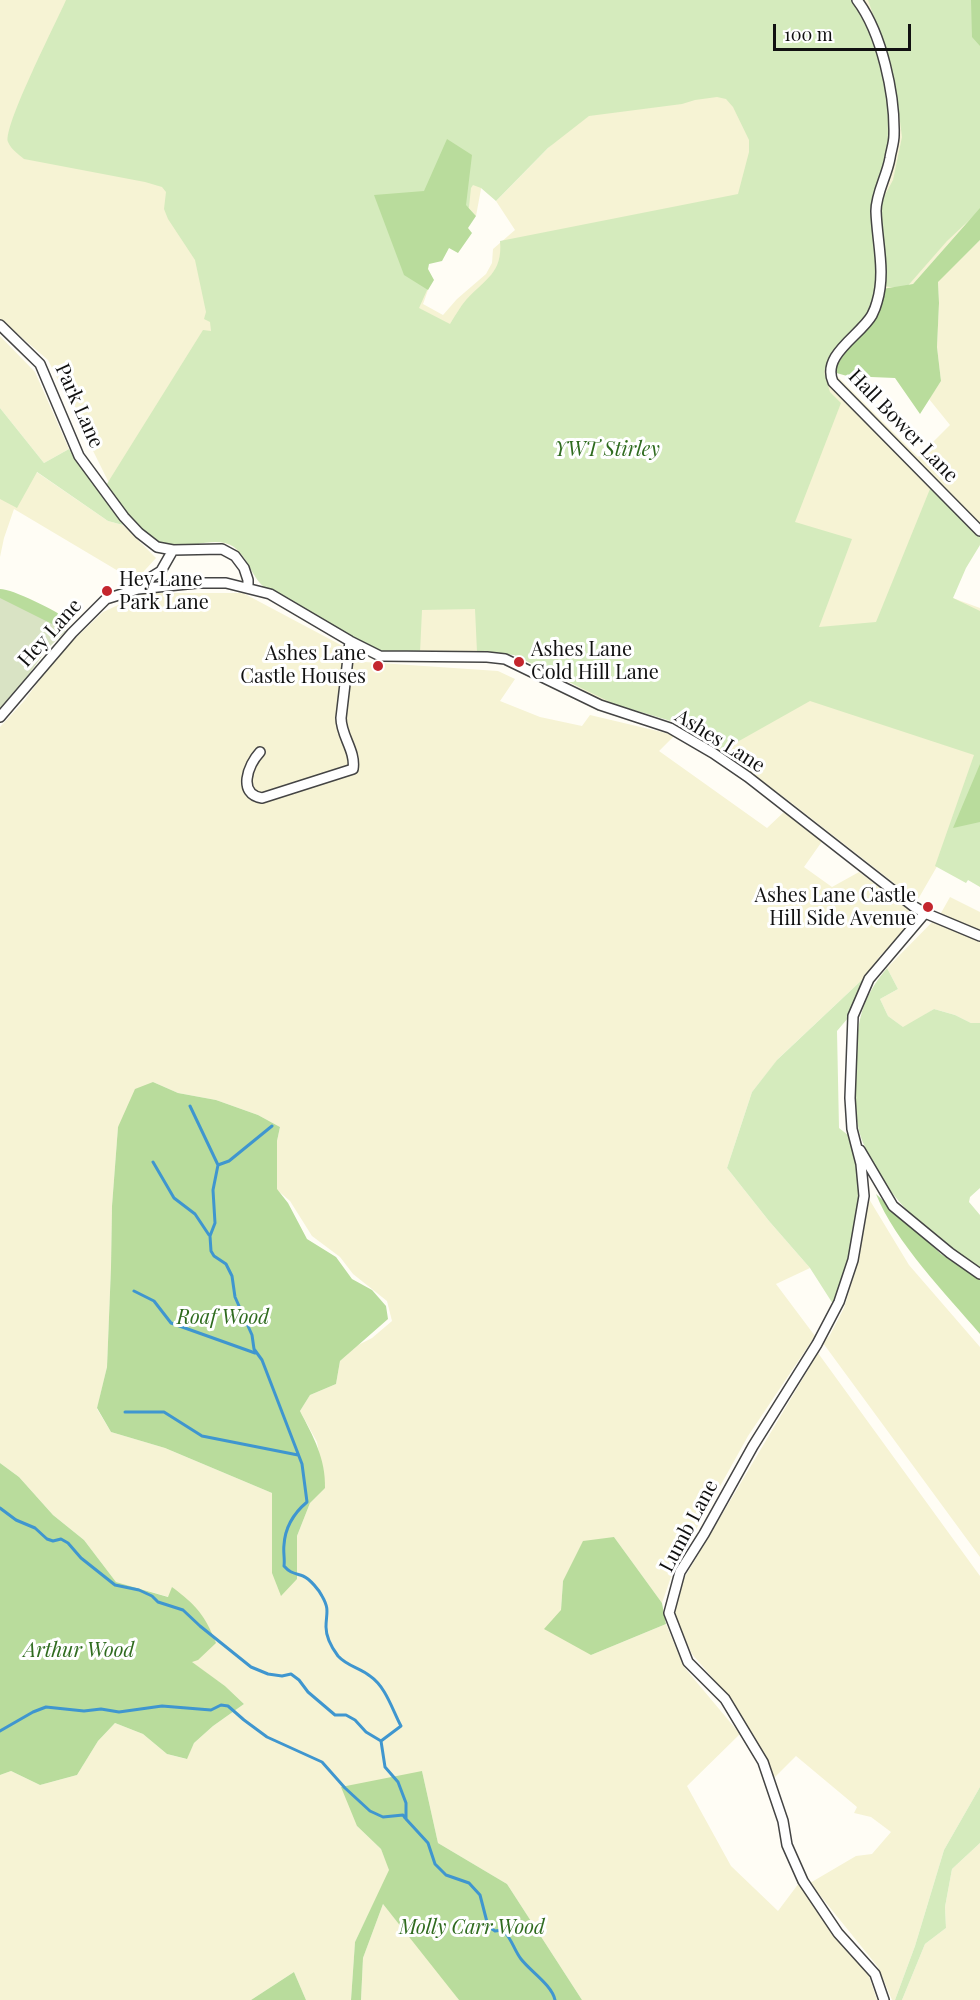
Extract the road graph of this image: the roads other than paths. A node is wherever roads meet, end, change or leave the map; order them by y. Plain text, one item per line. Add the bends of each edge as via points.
1 (857, 0) edge
2 (0, 326) edge
3 (980, 531) edge
4 (173, 550) junction
5 (248, 588) junction
6 (138, 589) junction
7 (350, 641) junction
8 (0, 717) edge
9 (260, 752) dead end
10 (925, 913) junction
11 (980, 936) edge
12 (856, 1146) junction
13 (980, 1274) edge
14 (884, 2000) edge

1 - 3 street, Hall Bower Lane via 867,12 881,50 890,86 894,136 876,209 882,273 878,299 872,316 842,347 830,369 833,382
2 - 4 street, Park Lane via 40,364 79,456 124,517 157,547
4 - 5 street, Park Lane via 222,549 235,556 244,568
4 - 6 street via 161,571
5 - 6 street, Ashes Lane via 197,583
5 - 7 street, Ashes Lane via 270,594
6 - 8 street, Hey Lane via 106,599
7 - 9 street via 341,730 352,753 353,769 262,798 250,793 246,783 252,761
7 - 10 street, Ashes Lane via 380,656 506,659 600,705 670,728 748,777
10 - 11 street, Ashes Lane
10 - 12 street, Lumb Lane via 869,979 853,1016 850,1098
12 - 13 street via 893,1206
12 - 14 street, Lumb Lane via 864,1196 853,1260 839,1302 680,1572 669,1613 688,1662 724,1699 763,1762 787,1845 803,1881 838,1933 875,1974

